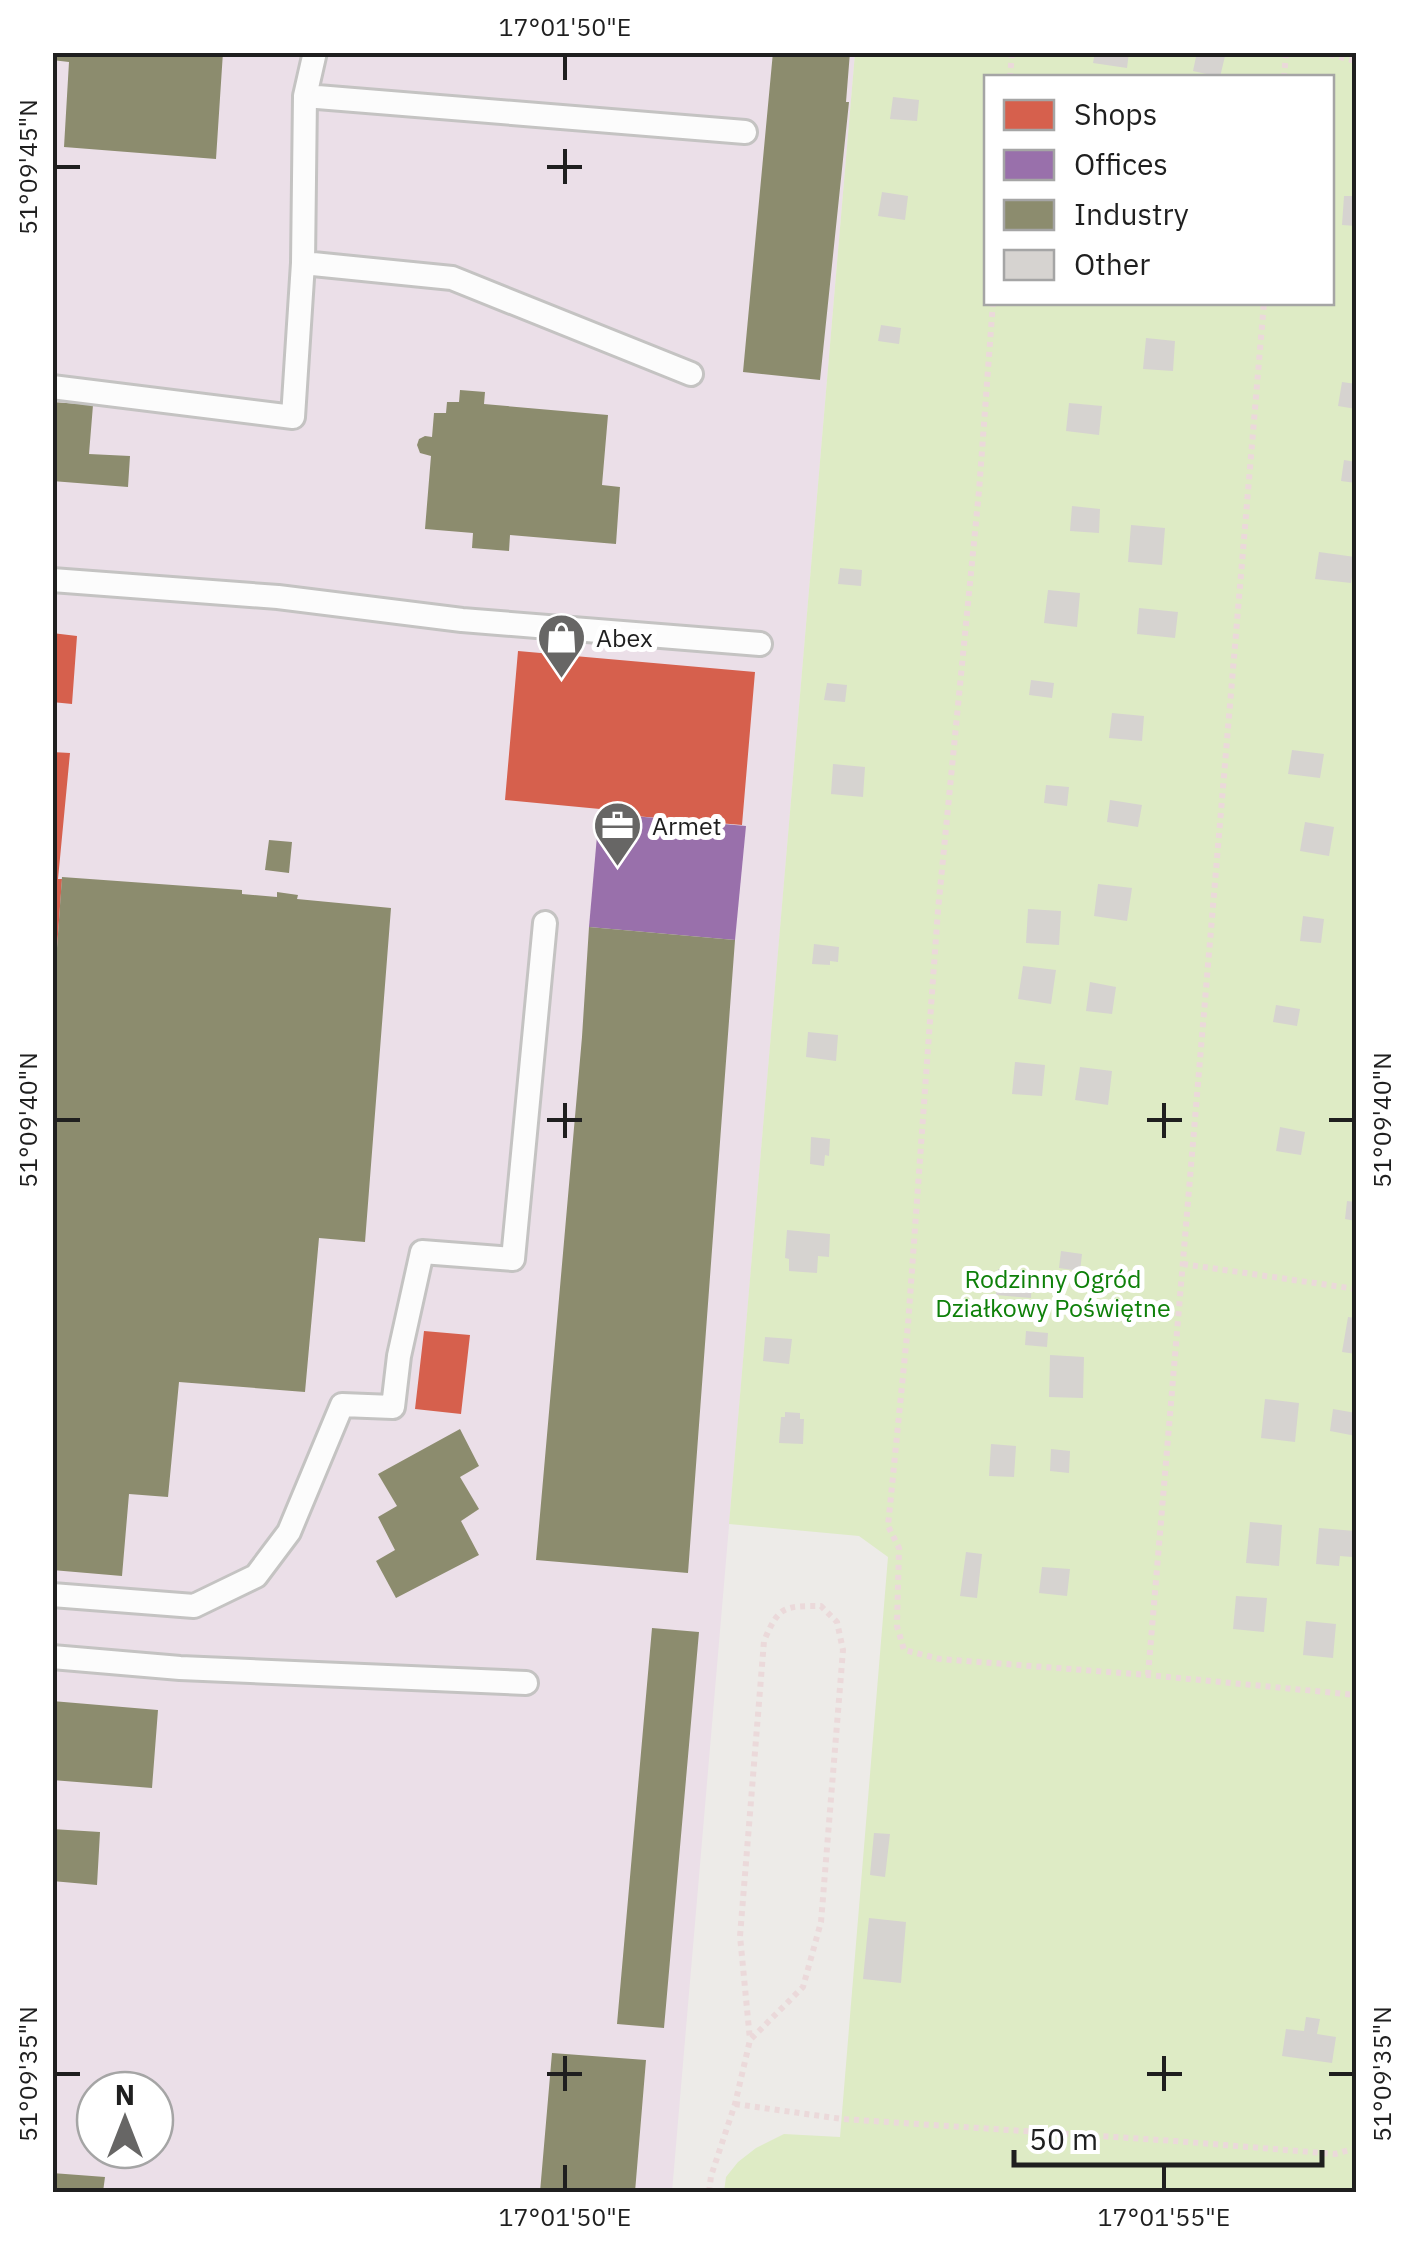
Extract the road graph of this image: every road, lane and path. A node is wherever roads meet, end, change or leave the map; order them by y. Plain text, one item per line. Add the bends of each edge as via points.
1 (315, 52) edge
2 (1320, 52) edge
3 (1356, 61) edge
4 (305, 96) junction
5 (745, 132) dead end
6 (303, 263) junction
7 (993, 305) edge
8 (1264, 305) edge
9 (691, 374) dead end
10 (52, 387) edge
11 (52, 580) edge
12 (760, 644) dead end
13 (546, 923) dead end
14 (1183, 1264) junction
15 (1356, 1289) edge
16 (52, 1595) edge
17 (52, 1656) edge
18 (1148, 1675) junction
19 (526, 1684) dead end
20 (1356, 1696) edge
21 (750, 2040) junction
22 (735, 2104) junction
23 (1356, 2148) edge
24 (709, 2192) edge

1 - 4 lane
2 - 3 path
4 - 5 lane
4 - 6 lane
6 - 9 lane via 452,278
6 - 10 lane via 293,417
7 - 18 path via 888,1526 900,1548 897,1626 904,1650 940,1659
8 - 14 path
11 - 12 lane
13 - 16 lane via 513,1259 422,1252 393,1407 342,1405 289,1532 256,1576 194,1606
14 - 15 path
14 - 18 path
17 - 19 lane
18 - 20 path
21 - 21 path via 740,1936 764,1641 774,1617 793,1606 821,1606 837,1622 842,1650 821,1922 803,1987
21 - 22 path
22 - 23 path via 842,2120 1335,2154
22 - 24 path

